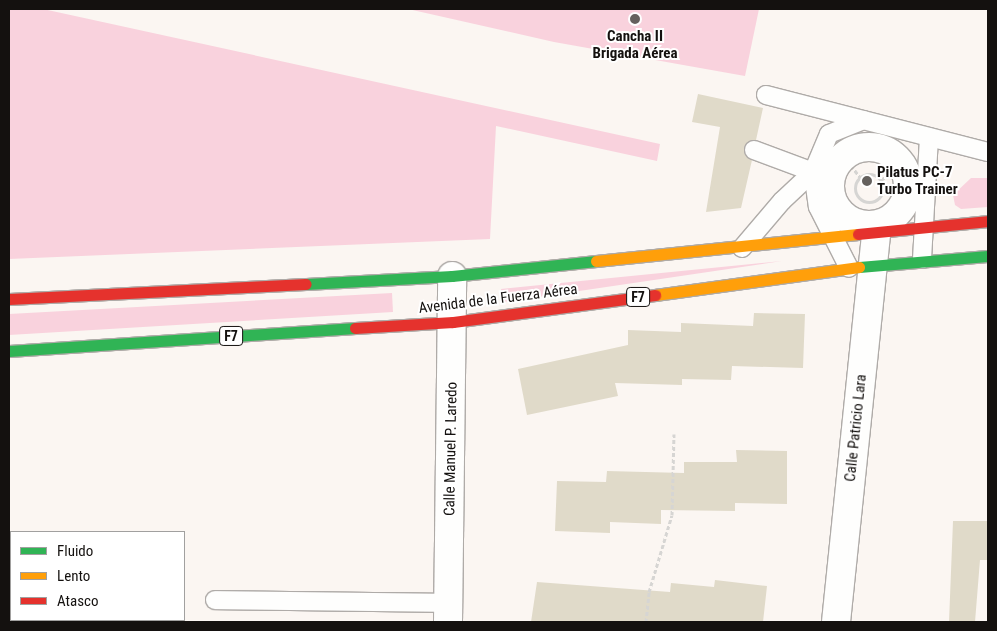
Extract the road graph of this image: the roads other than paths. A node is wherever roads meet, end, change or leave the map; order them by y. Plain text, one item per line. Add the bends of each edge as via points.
1 (766, 95) dead end
2 (863, 120) junction
3 (928, 137) junction
4 (754, 150) dead end
5 (988, 152) edge
6 (813, 172) junction
7 (988, 221) edge
8 (924, 229) junction
9 (876, 234) junction
10 (836, 239) junction
11 (742, 248) junction
12 (988, 256) edge
13 (922, 259) junction
14 (861, 267) junction
15 (452, 276) junction
16 (9, 299) edge
17 (453, 322) junction
18 (9, 351) edge
19 (215, 600) dead end
20 (448, 613) edge
21 (836, 622) edge

1 - 2 lane
2 - 3 lane
2 - 6 lane via 829,134
3 - 5 lane
3 - 8 lane
4 - 6 lane
6 - 10 lane via 818,208
6 - 11 lane via 782,201
7 - 8 highway, Avenida de la Fuerza Aérea
8 - 9 highway, Avenida de la Fuerza Aérea
8 - 13 lane
9 - 10 highway, Avenida de la Fuerza Aérea
9 - 14 street, Calle Patricio Lara
10 - 11 highway, Avenida de la Fuerza Aérea
10 - 14 lane
11 - 15 highway, Avenida de la Fuerza Aérea
12 - 13 highway, Avenida de la Fuerza Aérea / F7
13 - 14 highway, Avenida de la Fuerza Aérea / F7
14 - 17 highway, Avenida de la Fuerza Aérea / F7
14 - 21 street, Calle Patricio Lara
15 - 16 highway, Avenida de la Fuerza Aérea
15 - 17 street, Calle Manuel P. Laredo
17 - 18 highway, Avenida de la Fuerza Aérea / F7
17 - 20 street, Calle Manuel P. Laredo
19 - 20 lane

